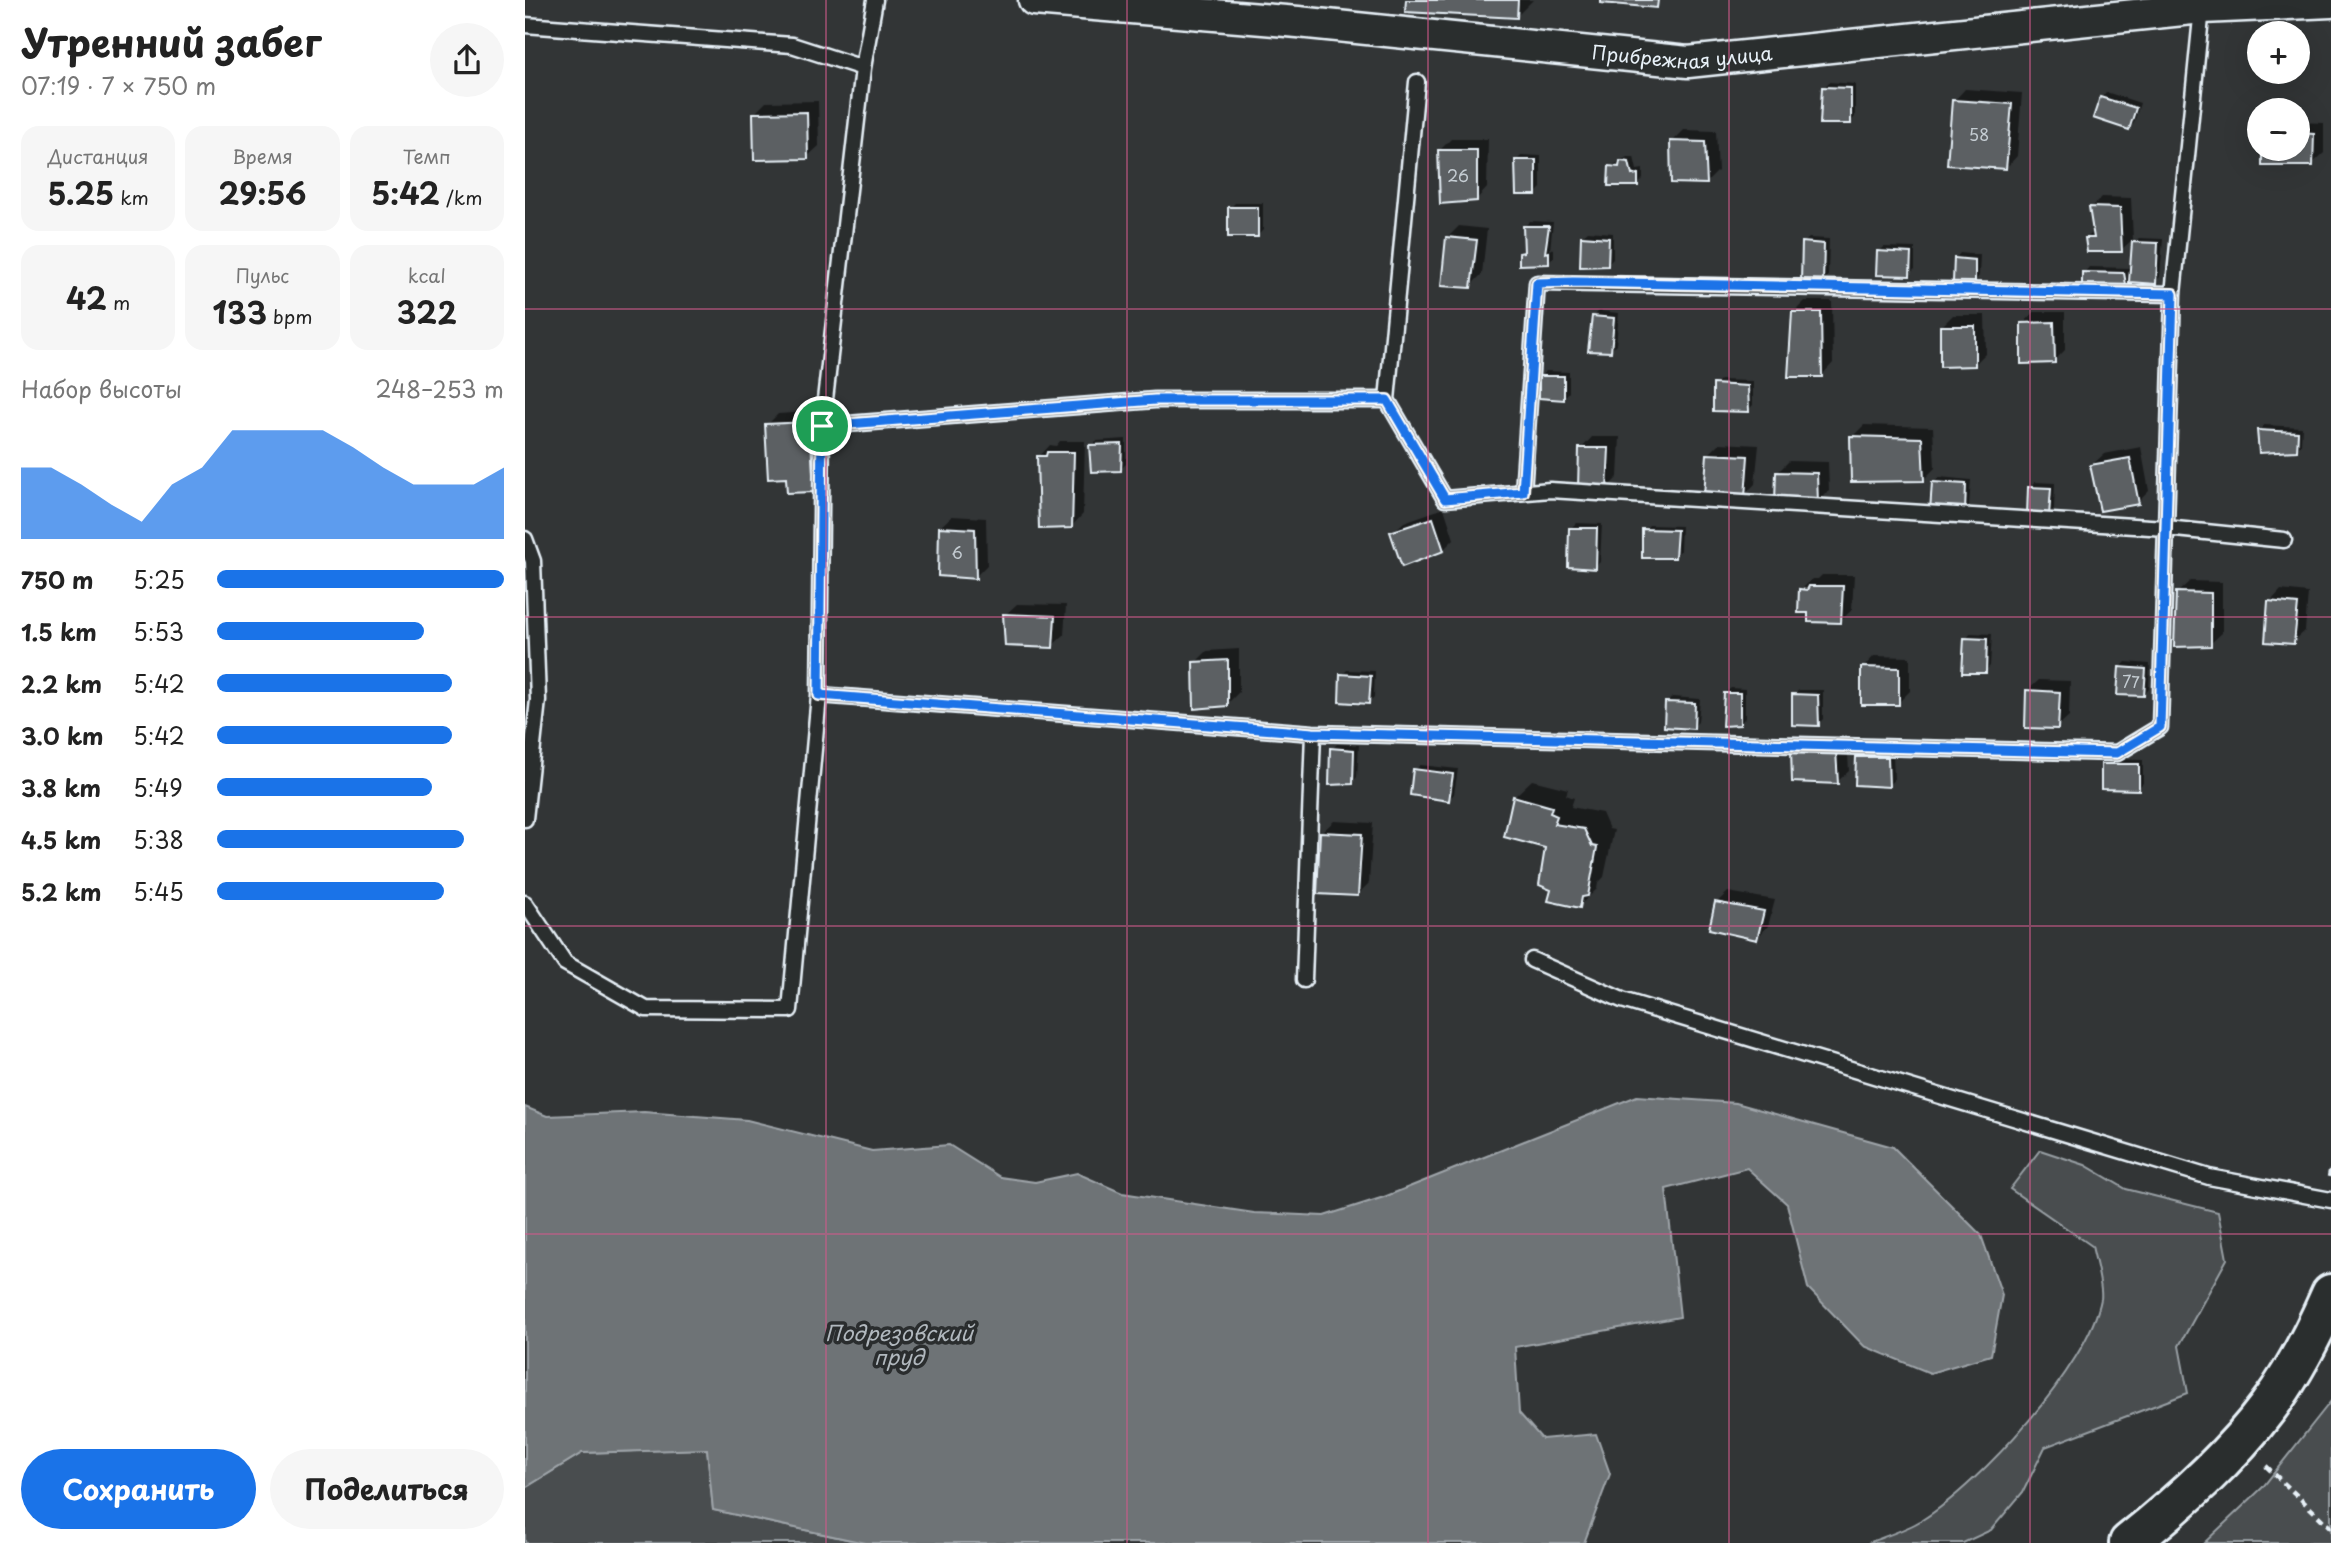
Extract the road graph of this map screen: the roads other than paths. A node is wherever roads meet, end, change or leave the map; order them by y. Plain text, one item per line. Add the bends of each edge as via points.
1 (875, 0) edge
2 (1034, 0) edge
3 (2331, 2) edge
4 (2202, 8) junction
5 (525, 24) edge
6 (863, 68) junction
7 (1417, 82) dead end
8 (2173, 294) junction
9 (1387, 400) junction
10 (822, 426) junction
11 (1523, 492) junction
12 (2166, 528) junction
13 (525, 539) edge
14 (2284, 540) dead end
15 (819, 695) junction
16 (1313, 733) junction
17 (525, 820) edge
18 (525, 903) edge
19 (1532, 960) dead end
20 (1304, 980) dead end
21 (2331, 1200) edge
22 (2331, 1294) edge
23 (2130, 1543) edge

1 - 6 lane
2 - 4 street, Прибрежная улица via 1688,62
3 - 4 street, Прибрежная улица
4 - 8 lane
5 - 6 lane via 792,45
6 - 10 lane
7 - 9 lane
8 - 11 lane via 1537,283
8 - 12 lane
9 - 10 lane via 1155,400
9 - 11 lane via 1445,499
10 - 15 lane
11 - 12 lane via 1550,490
12 - 14 lane
12 - 16 lane via 2160,727 2117,753
13 - 17 lane via 533,561 538,700
15 - 16 lane
15 - 18 lane via 790,1010 646,1009 565,963
16 - 20 lane
19 - 21 lane via 1622,1000 2195,1173
22 - 23 main road via 2315,1331 2269,1406 2233,1448

